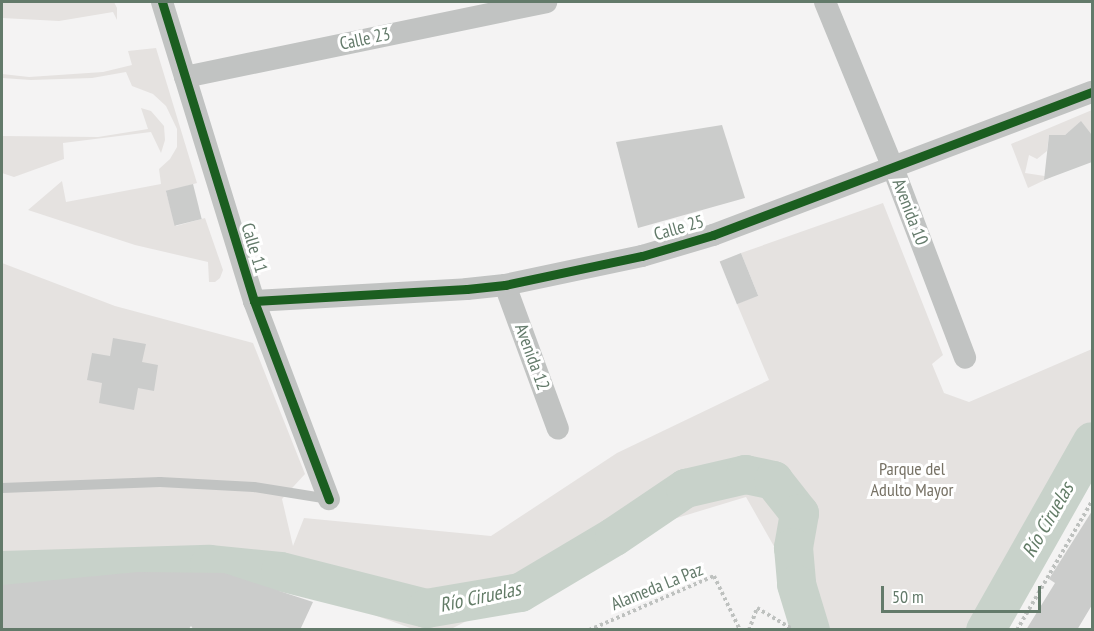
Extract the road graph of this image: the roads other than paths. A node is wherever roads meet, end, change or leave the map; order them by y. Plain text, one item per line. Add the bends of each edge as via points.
1 (162, 2) edge
2 (546, 2) edge
3 (825, 2) edge
4 (185, 77) junction
5 (1092, 92) edge
6 (893, 168) junction
7 (506, 285) junction
8 (254, 301) junction
9 (965, 357) dead end
10 (558, 429) dead end
11 (2, 488) edge
12 (329, 499) joint

1 - 4 street, Calle 11
2 - 4 street, Calle 23
3 - 6 street, Avenida 10
4 - 8 street, Calle 11
5 - 6 street, Calle 25
6 - 7 street, Calle 25 via 713,236 642,256
6 - 9 street, Avenida 10
7 - 8 street, Calle 25 via 430,293
7 - 10 street, Avenida 12
8 - 12 street, Calle 11
11 - 12 lane via 160,482 254,487

